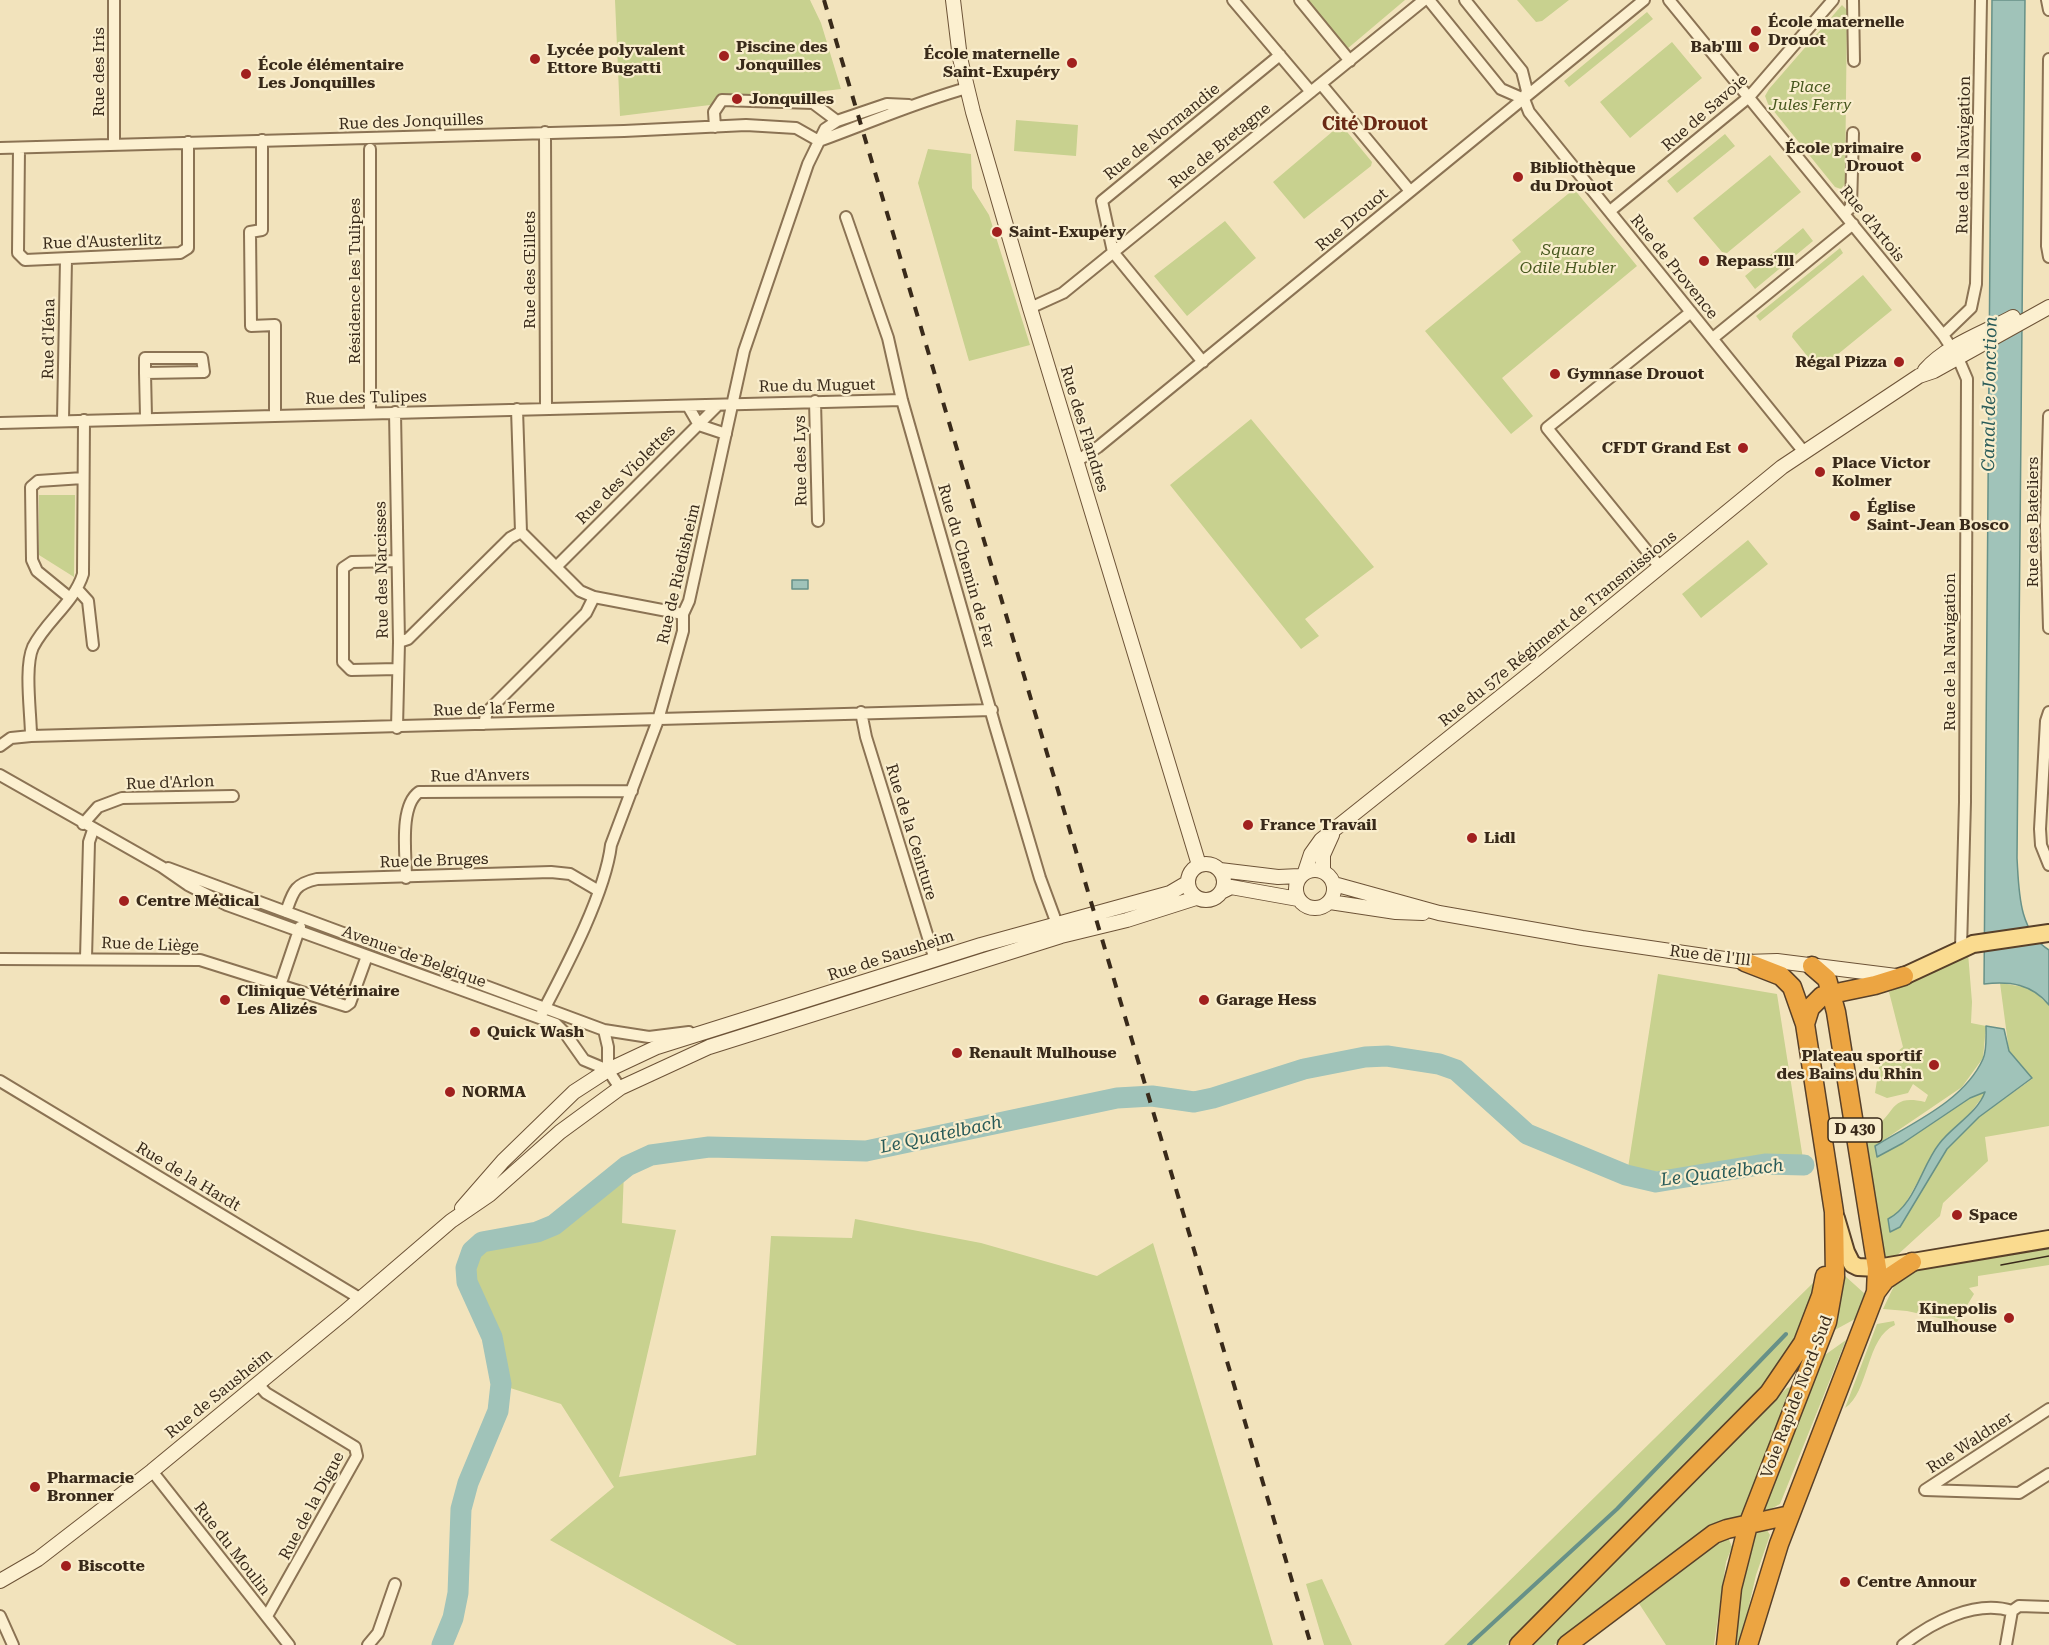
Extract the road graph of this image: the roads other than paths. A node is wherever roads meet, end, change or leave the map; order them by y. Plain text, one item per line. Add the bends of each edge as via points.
1 (114, 0) edge
2 (953, 0) edge
3 (1233, 0) edge
4 (1300, 0) edge
5 (1424, 0) edge
6 (1429, 0) edge
7 (1465, 0) edge
8 (1644, 0) edge
9 (1670, 0) edge
10 (1833, 0) edge
11 (1853, 0) edge
12 (1981, 0) edge
13 (2047, 0) edge
14 (2049, 10) edge
15 (1280, 55) junction
16 (2049, 59) edge
17 (1350, 61) junction
18 (1854, 61) dead end
19 (1321, 84) junction
20 (967, 88) junction
21 (1311, 92) junction
22 (1749, 97) junction
23 (1524, 99) junction
24 (909, 105) junction
25 (837, 121) junction
26 (715, 127) junction
27 (545, 132) junction
28 (1853, 133) dead end
29 (262, 140) junction
30 (819, 141) junction
31 (188, 142) junction
32 (114, 144) junction
33 (0, 148) edge
34 (19, 148) junction
35 (370, 149) dead end
36 (1410, 191) junction
37 (1610, 212) junction
38 (1844, 214) junction
39 (846, 217) dead end
40 (1853, 224) junction
41 (1113, 252) junction
42 (2049, 257) edge
43 (66, 259) junction
44 (2042, 306) edge
45 (1030, 308) junction
46 (1691, 312) junction
47 (1943, 335) junction
48 (1713, 338) junction
49 (1956, 353) junction
50 (1203, 362) junction
51 (145, 373) junction
52 (902, 400) junction
53 (815, 401) junction
54 (732, 404) junction
55 (718, 405) junction
56 (688, 406) junction
57 (546, 408) junction
58 (517, 410) junction
59 (395, 411) junction
60 (370, 412) junction
61 (275, 415) junction
62 (146, 417) junction
63 (2049, 417) edge
64 (63, 420) junction
65 (84, 420) junction
66 (0, 423) edge
67 (699, 425) junction
68 (726, 435) junction
69 (1804, 452) junction
70 (1077, 461) junction
71 (83, 478) junction
72 (818, 521) dead end
73 (2048, 526) edge
74 (521, 532) junction
75 (397, 561) junction
76 (556, 567) junction
77 (1660, 567) junction
78 (78, 590) junction
79 (594, 597) junction
80 (70, 598) junction
81 (683, 614) junction
82 (2049, 628) edge
83 (399, 642) junction
84 (93, 645) dead end
85 (398, 669) junction
86 (992, 710) junction
87 (861, 712) junction
88 (2049, 712) edge
89 (658, 720) junction
90 (484, 724) junction
91 (397, 728) junction
92 (31, 736) junction
93 (0, 746) edge
94 (0, 775) edge
95 (632, 791) junction
96 (232, 796) dead end
97 (88, 827) junction
98 (1333, 833) junction
99 (1199, 865) junction
100 (2049, 865) edge
101 (162, 867) junction
102 (1220, 870) junction
103 (1323, 871) junction
104 (1303, 874) junction
105 (406, 878) junction
106 (1187, 883) junction
107 (1334, 885) junction
108 (599, 891) junction
109 (1221, 892) junction
110 (1196, 898) junction
111 (1298, 899) junction
112 (1330, 902) junction
113 (286, 912) junction
114 (1439, 913) junction
115 (303, 919) junction
116 (1059, 930) junction
117 (298, 932) junction
118 (2046, 933) edge
119 (1969, 946) junction
120 (367, 956) junction
121 (86, 958) junction
122 (0, 959) edge
123 (935, 960) junction
124 (1745, 962) junction
125 (1812, 966) junction
126 (939, 974) junction
127 (1904, 976) junction
128 (280, 986) junction
129 (1832, 992) junction
130 (546, 1006) junction
131 (540, 1017) junction
132 (1805, 1024) junction
133 (604, 1030) junction
134 (700, 1031) junction
135 (608, 1070) junction
136 (0, 1081) edge
137 (620, 1088) junction
138 (1834, 1212) junction
139 (451, 1221) junction
140 (1833, 1236) junction
141 (2049, 1239) edge
142 (1912, 1262) junction
143 (1877, 1268) junction
144 (1876, 1292) junction
145 (361, 1299) junction
146 (258, 1384) junction
147 (2049, 1409) edge
148 (152, 1471) junction
149 (2049, 1474) edge
150 (1947, 1476) junction
151 (1954, 1491) junction
152 (1790, 1515) junction
153 (1748, 1525) junction
154 (0, 1581) edge
155 (395, 1584) dead end
156 (2049, 1607) edge
157 (2012, 1611) junction
158 (0, 1616) edge
159 (267, 1616) junction
160 (13, 1645) edge
161 (289, 1645) edge
162 (368, 1645) edge
163 (1519, 1645) edge
164 (1568, 1645) edge
165 (1726, 1645) edge
166 (1748, 1645) edge
167 (1903, 1645) edge
168 (2006, 1645) edge

1 - 32 street, Rue des Iris
2 - 20 main road, Rue des Flandres
3 - 15 street
4 - 17 street
5 - 17 street, Rue de Bretagne
6 - 23 street via 1501,88
7 - 23 street, Rue de Provence via 1522,71 1527,91
8 - 23 street, Rue Drouot
9 - 22 street, Rue d'Artois
10 - 22 street, Rue de Savoie
11 - 18 street
12 - 47 street, Rue de la Navigation via 1976,284 1971,308
13 - 14 street
15 - 21 street
15 - 41 street, Rue de Normandie via 1104,199 1102,208
16 - 42 street
17 - 19 street, Rue de Bretagne
19 - 21 street, Rue de Bretagne
19 - 36 street
20 - 24 street
20 - 45 main road, Rue des Flandres
21 - 41 street, Rue de Bretagne
22 - 37 street, Rue de Savoie
22 - 38 street, Rue d'Artois
23 - 36 street, Rue Drouot
23 - 37 street, Rue de Provence via 1529,112
24 - 25 street via 887,104
24 - 30 street
25 - 26 street via 813,103 737,99 722,100 714,112
25 - 30 street, Rue de Riedisheim via 825,129
26 - 27 street, Rue des Jonquilles
26 - 30 street, Rue des Jonquilles via 786,126
27 - 29 street, Rue des Jonquilles
27 - 57 street, Rue des Œillets
28 - 38 street via 1851,207
29 - 31 street, Rue des Jonquilles
29 - 61 street via 262,230 250,232 251,326 275,325
30 - 54 street, Rue de Riedisheim via 744,351
31 - 32 street, Rue des Jonquilles
31 - 43 street, Rue d'Austerlitz via 188,248 180,253
32 - 34 street, Rue des Jonquilles
33 - 34 street, Rue des Jonquilles
34 - 43 street, Rue d'Austerlitz via 18,253 25,260
35 - 60 street, Résidence les Tulipes
36 - 50 street, Rue Drouot
37 - 46 street, Rue de Provence
38 - 40 street, Rue d'Artois
39 - 52 street, Rue du Chemin de Fer via 888,338
40 - 47 street, Rue d'Artois
40 - 48 street
41 - 45 street, Rue de Bretagne via 1056,298
41 - 50 street, Rue de Normandie
43 - 64 street, Rue d'Iéna
44 - 49 main road
45 - 70 main road, Rue des Flandres
46 - 48 street, Rue de Provence
46 - 77 street via 1547,428
47 - 49 street, Rue d'Artois
48 - 69 street, Rue de Provence
49 - 69 main road
49 - 119 street, Rue de la Navigation via 1967,379 1965,802
50 - 70 street, Rue Drouot
51 - 51 street via 204,372 202,357 145,358
51 - 62 street
52 - 53 street, Rue du Muguet
52 - 86 street, Rue du Chemin de Fer
53 - 54 street, Rue du Muguet
53 - 72 street, Rue des Lys
54 - 55 street, Rue des Tulipes
54 - 68 street, Rue de Riedisheim
55 - 56 street, Rue des Tulipes
55 - 67 street, Rue des Violettes
56 - 57 street, Rue des Tulipes
56 - 67 street
57 - 58 street, Rue des Tulipes
58 - 59 street, Rue des Tulipes
58 - 74 street
59 - 60 street, Rue des Tulipes
59 - 75 street, Rue des Narcisses
60 - 61 street, Rue des Tulipes
61 - 62 street, Rue des Tulipes
62 - 65 street, Rue des Tulipes
63 - 73 street, Rue des Bateliers
64 - 65 street, Rue des Tulipes
64 - 66 street, Rue des Tulipes
65 - 71 street
67 - 68 street
67 - 76 street, Rue des Violettes
68 - 81 street, Rue de Riedisheim
69 - 77 main road, Rue du 57e Régiment de Transmissions
70 - 99 main road, Rue des Flandres
71 - 78 street via 83,574
71 - 80 street via 38,481 31,487 32,560 37,571
73 - 82 street, Rue des Bateliers
74 - 76 street
74 - 83 street via 510,538 408,639
75 - 83 street, Rue des Narcisses
75 - 85 street via 352,562 343,568 343,662 351,669
76 - 79 street via 580,591
77 - 98 main road, Rue du 57e Régiment de Transmissions
78 - 80 street
78 - 84 street via 88,601
79 - 81 street
79 - 90 street via 586,613 487,712
80 - 92 street via 33,648 29,661
81 - 89 street, Rue de Riedisheim
83 - 85 street, Rue des Narcisses
85 - 91 street, Rue des Narcisses
86 - 87 street, Rue de la Ferme
86 - 116 street, Rue du Chemin de Fer via 1040,878
87 - 89 street, Rue de la Ferme
87 - 123 street, Rue de la Ceinture
88 - 100 street via 2040,829
89 - 90 street, Rue de la Ferme
89 - 95 street, Rue de Riedisheim
90 - 91 street, Rue de la Ferme
91 - 92 street, Rue de la Ferme
92 - 93 street, Rue de la Ferme via 11,738
94 - 97 street, Avenue de Belgique
95 - 105 street, Rue d'Anvers via 419,792 407,808
95 - 108 street, Rue de Riedisheim via 611,845
96 - 97 street, Rue d'Arlon via 122,798 98,807
97 - 101 street, Avenue de Belgique
97 - 121 street, Rue de Liège
98 - 103 main road via 1323,855
98 - 104 main road, Rue du 57e Régiment de Transmissions via 1316,846
99 - 102 main road via 1210,864
99 - 106 main road via 1190,872
101 - 113 street, Avenue de Belgique
101 - 117 street, Avenue de Belgique via 227,905
102 - 104 main road via 1278,877
102 - 109 main road via 1224,880
103 - 104 main road
103 - 107 main road
104 - 111 main road via 1296,887
105 - 108 street, Rue de Bruges via 551,872 570,874
105 - 113 street, Rue de Bruges via 302,882 292,894
106 - 110 main road
106 - 116 main road, Rue de Sausheim
107 - 112 main road
107 - 114 main road, Rue de l'Ill
108 - 130 street, Rue de Riedisheim
109 - 110 main road via 1213,899
109 - 111 main road via 1231,887
110 - 116 main road, Rue de Sausheim via 1127,920
111 - 112 main road via 1313,908
112 - 114 main road, Rue de l'Ill via 1396,912
113 - 115 street, Avenue de Belgique
114 - 124 main road, Rue de l'Ill
115 - 117 street
115 - 130 street, Avenue de Belgique
116 - 123 main road, Rue de Sausheim
116 - 126 main road, Rue de Sausheim
117 - 120 street, Avenue de Belgique
117 - 128 street
118 - 119 main road
119 - 127 main road
120 - 128 street, Rue de Liège via 350,1003 345,1006
120 - 131 street, Avenue de Belgique
121 - 122 street, Rue de Liège
121 - 128 street, Rue de Liège via 200,960
123 - 126 main road
123 - 134 main road, Rue de Sausheim
124 - 125 main road, Rue de l'Ill
124 - 132 highway, Voie Rapide Nord-Sud / D 430 via 1781,976 1792,987
125 - 127 main road, Rue de l'Ill
125 - 129 highway, D 430 via 1827,979
126 - 137 main road, Rue de Sausheim via 708,1047
127 - 129 highway
129 - 132 highway via 1814,1002
129 - 143 highway, D 430
130 - 131 street, Rue de Riedisheim
130 - 133 street, Avenue de Belgique
131 - 135 street, Avenue de Belgique via 566,1033 584,1060
132 - 138 highway, Voie Rapide Nord-Sud / D 430
133 - 134 street, Avenue de Belgique via 650,1037
133 - 135 street
134 - 135 main road, Rue de Sausheim
135 - 137 street
135 - 139 main road, Rue de Sausheim via 574,1092 503,1161
136 - 145 street, Rue de la Hardt
137 - 139 main road, Rue de Sausheim via 567,1126 489,1195
138 - 140 highway, Voie Rapide Nord-Sud / D 430
138 - 143 main road via 1852,1264
139 - 145 main road, Rue de Sausheim
140 - 153 highway, Voie Rapide Nord-Sud / D 430 via 1831,1311
140 - 163 highway via 1812,1323 1794,1359 1769,1394
141 - 142 main road
142 - 143 main road
142 - 144 highway via 1885,1280
143 - 144 highway, D 430
144 - 152 highway, D 430
145 - 146 main road, Rue de Sausheim
146 - 148 main road, Rue de Sausheim
146 - 159 street, Rue de la Digue via 266,1393 355,1447 357,1456
147 - 150 street, Rue Waldner
148 - 154 main road, Rue de Sausheim via 38,1559
148 - 159 street, Rue du Moulin
149 - 151 street, Rue Waldner via 2019,1493
150 - 151 street via 1946,1484
150 - 151 street, Rue Waldner via 1925,1490
152 - 153 highway
152 - 166 highway, D 430
153 - 164 highway via 1714,1534
153 - 165 highway, Voie Rapide Nord-Sud / D 430 via 1732,1588
155 - 162 street via 378,1633
156 - 157 street via 2019,1606
157 - 167 street via 1998,1607 1959,1614 1923,1629
157 - 168 street
158 - 160 street
159 - 161 street, Rue du Moulin

